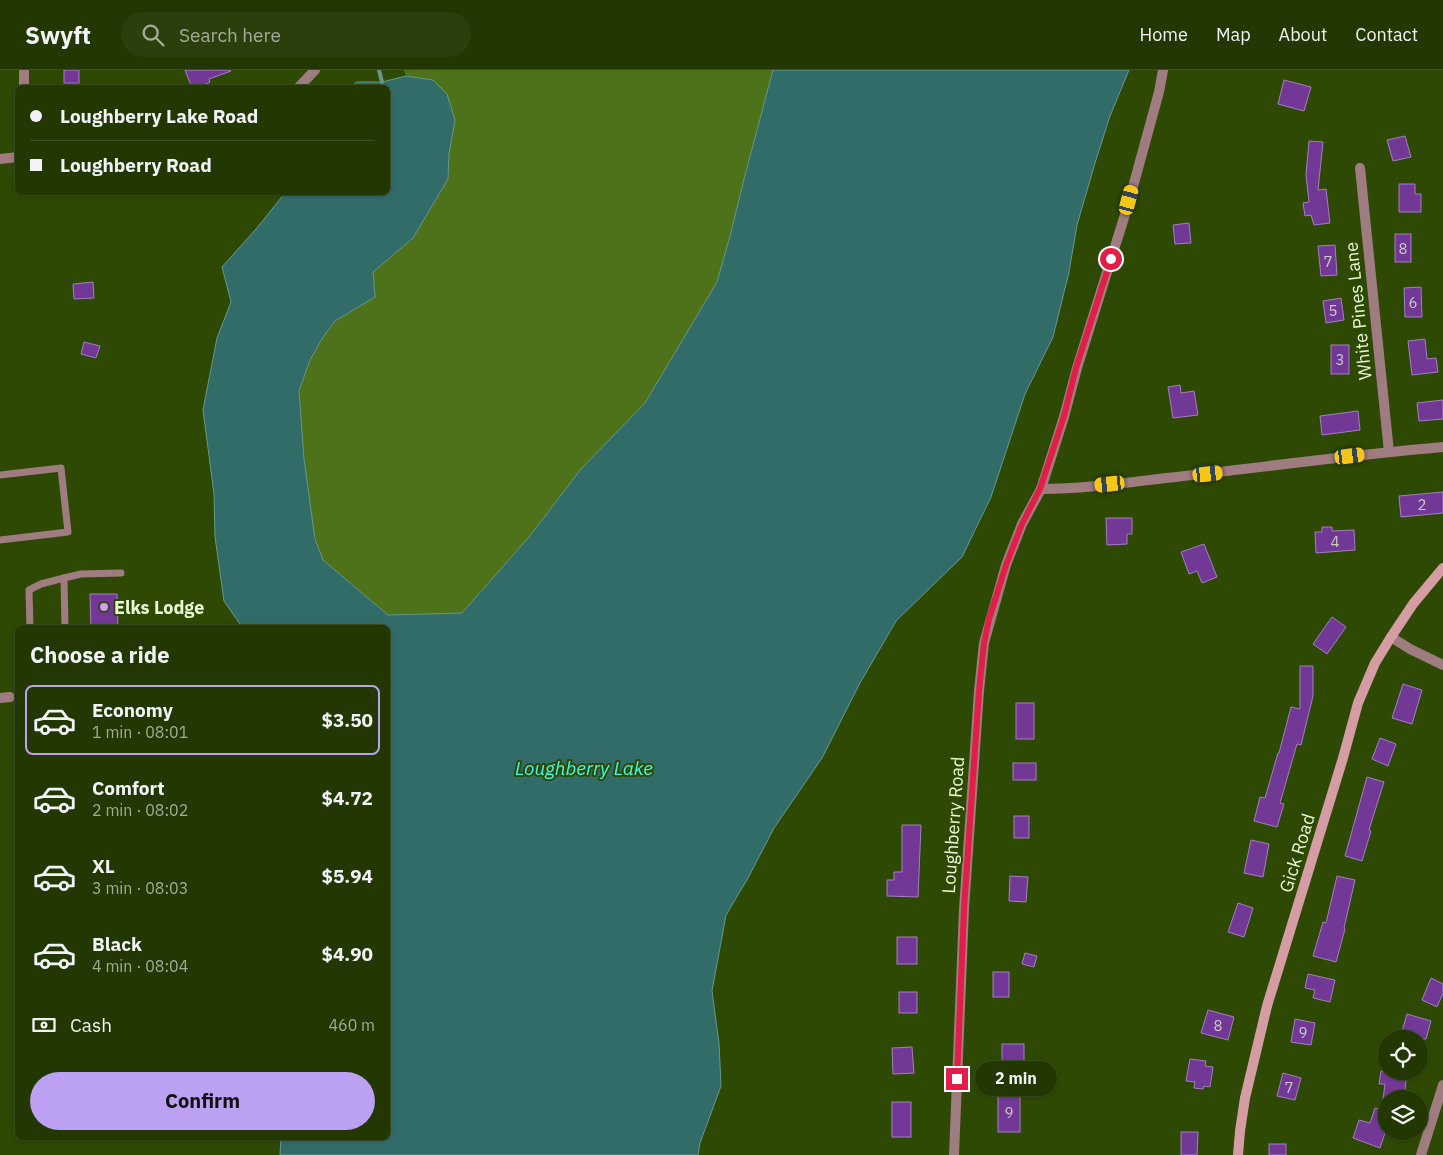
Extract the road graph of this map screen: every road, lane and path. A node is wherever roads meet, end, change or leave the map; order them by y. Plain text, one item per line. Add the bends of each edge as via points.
1 (24, 70) edge
2 (315, 70) edge
3 (1164, 70) edge
4 (24, 85) edge
5 (301, 85) edge
6 (15, 157) edge
7 (0, 159) edge
8 (1360, 168) dead end
9 (1443, 447) edge
10 (1389, 452) junction
11 (0, 475) edge
12 (1040, 489) junction
13 (0, 540) edge
14 (1443, 568) edge
15 (121, 573) dead end
16 (64, 578) junction
17 (30, 625) edge
18 (65, 625) edge
19 (1391, 637) junction
20 (1443, 665) edge
21 (1443, 1085) edge
22 (954, 1155) edge
23 (1238, 1155) edge
24 (1421, 1155) edge

1 - 4 street
2 - 5 street
3 - 12 street, Loughberry Road via 1128,205
6 - 7 street
8 - 10 street, White Pines Lane
9 - 10 street
10 - 12 street via 1100,486
11 - 13 lane via 60,468 68,532
12 - 22 street, Loughberry Road via 1009,557 984,643 964,909
14 - 19 street, Gick Road
15 - 16 lane
16 - 17 lane via 29,590
16 - 18 lane
19 - 20 street
19 - 23 street, Gick Road via 1375,663 1358,704 1267,1006 1244,1098
21 - 24 street

